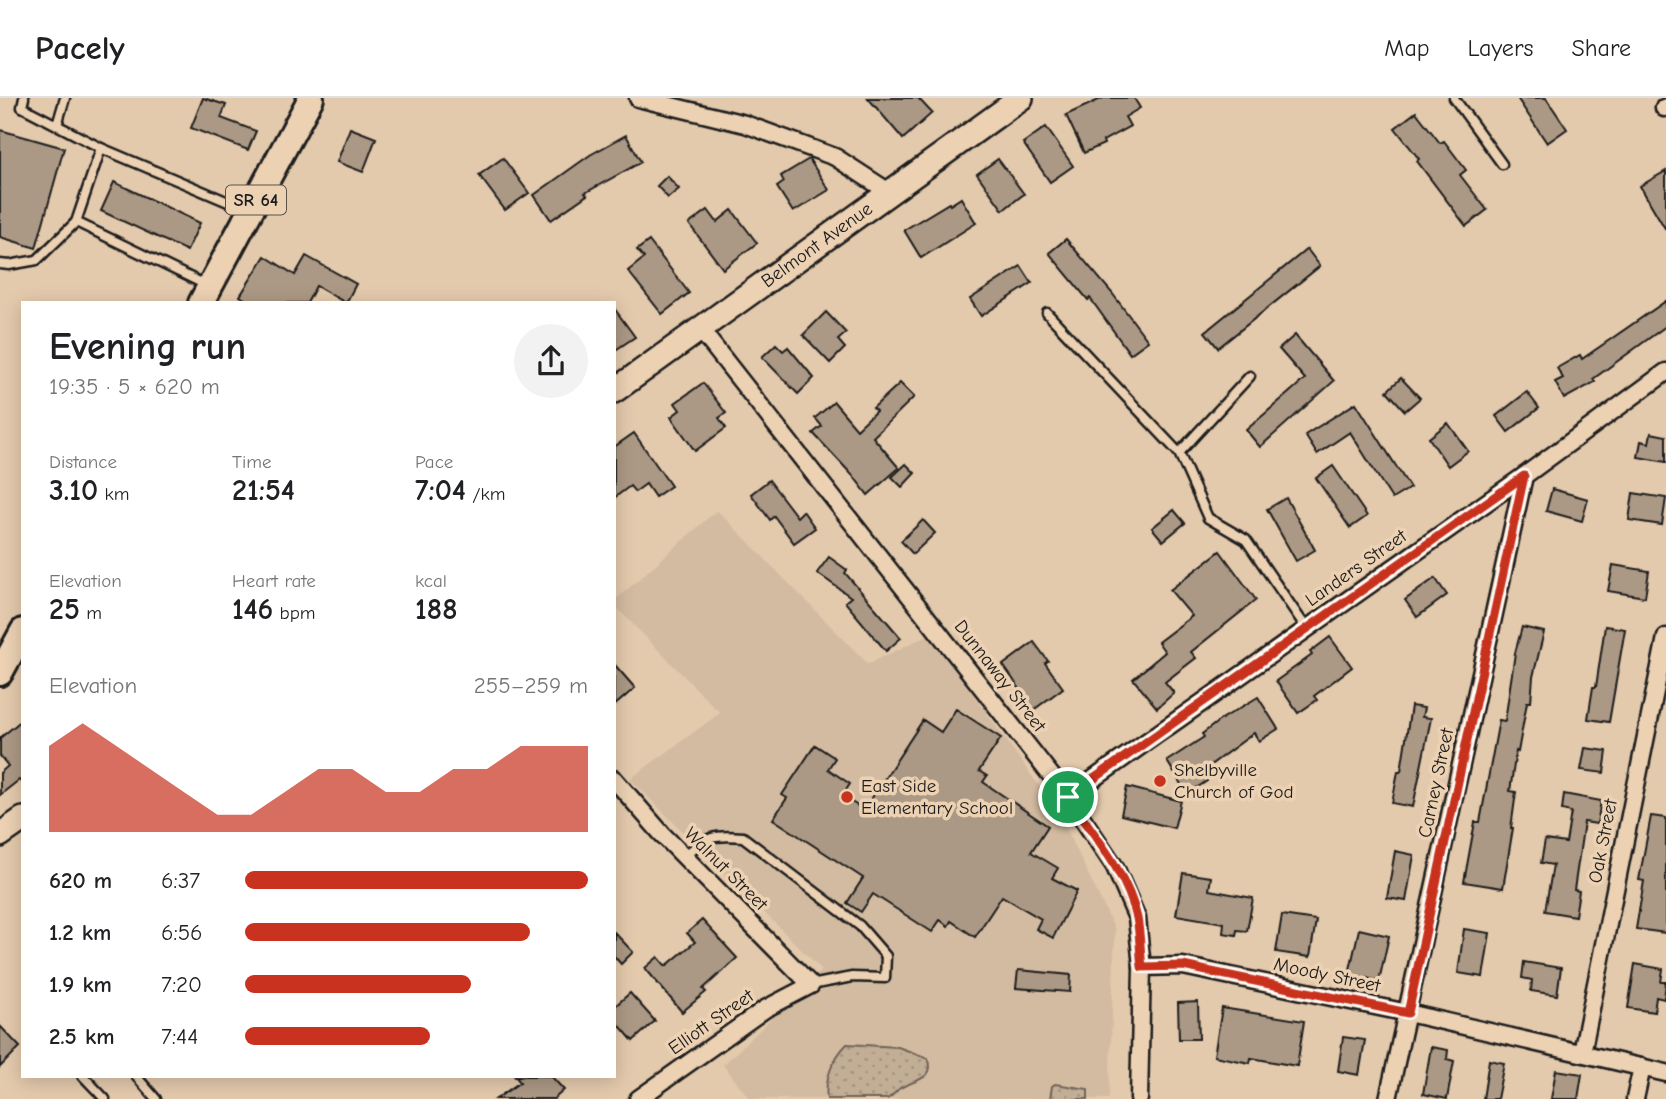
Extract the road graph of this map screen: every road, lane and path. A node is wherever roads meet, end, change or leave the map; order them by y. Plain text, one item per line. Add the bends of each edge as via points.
1 (24, 98) edge
2 (65, 98) edge
3 (311, 98) edge
4 (638, 98) edge
5 (1021, 98) edge
6 (1454, 98) edge
7 (57, 125) junction
8 (101, 148) junction
9 (1502, 164) dead end
10 (889, 192) junction
11 (250, 211) junction
12 (76, 222) junction
13 (0, 264) edge
14 (205, 295) edge
15 (1047, 313) dead end
16 (700, 329) junction
17 (1666, 372) edge
18 (1250, 376) dead end
19 (616, 390) edge
20 (1179, 453) junction
21 (1524, 476) junction
22 (1307, 629) junction
23 (21, 635) edge
24 (1666, 637) edge
25 (0, 673) edge
26 (616, 781) edge
27 (1068, 797) junction
28 (21, 821) edge
29 (0, 835) edge
30 (684, 856) junction
31 (1142, 967) junction
32 (811, 985) junction
33 (1408, 1013) junction
34 (1582, 1053) junction
35 (1642, 1067) junction
36 (1666, 1073) edge
37 (85, 1078) edge
38 (137, 1078) edge
39 (104, 1099) edge
40 (156, 1099) edge
41 (638, 1099) edge
42 (1139, 1099) edge
43 (1388, 1099) edge
44 (1635, 1099) edge

1 - 7 lane via 22,107
2 - 7 lane
3 - 11 main road, SR 64
4 - 10 street via 745,124 835,157
5 - 10 main road, Belmont Avenue
6 - 9 lane
7 - 8 lane
8 - 11 lane
8 - 12 lane
10 - 16 main road, Belmont Avenue
11 - 14 main road, SR 64
12 - 13 lane via 37,260
12 - 14 lane
15 - 20 lane
16 - 19 main road, Belmont Avenue
16 - 27 street, Dunnaway Street
17 - 21 street, Landers Street
18 - 20 lane
20 - 22 lane via 1208,519 1246,540
21 - 22 street, Landers Street
21 - 33 street, Carney Street
22 - 27 street, Landers Street
23 - 25 main road
24 - 34 street, Oak Street
26 - 30 street, Walnut Street
27 - 31 street, Dunnaway Street via 1128,892 1137,918
28 - 29 main road
30 - 32 street, Walnut Street
30 - 32 lane via 705,839 720,834 743,837 860,926 886,956 885,978 852,977
31 - 33 street, Moody Street via 1183,966
31 - 42 street, Dunnaway Street
32 - 41 street, Elliott Street via 765,1009
33 - 34 street, Moody Street
33 - 43 street, Carney Street
34 - 35 street, Moody Street
35 - 36 street, Moody Street
35 - 44 street
37 - 39 lane
38 - 40 lane

